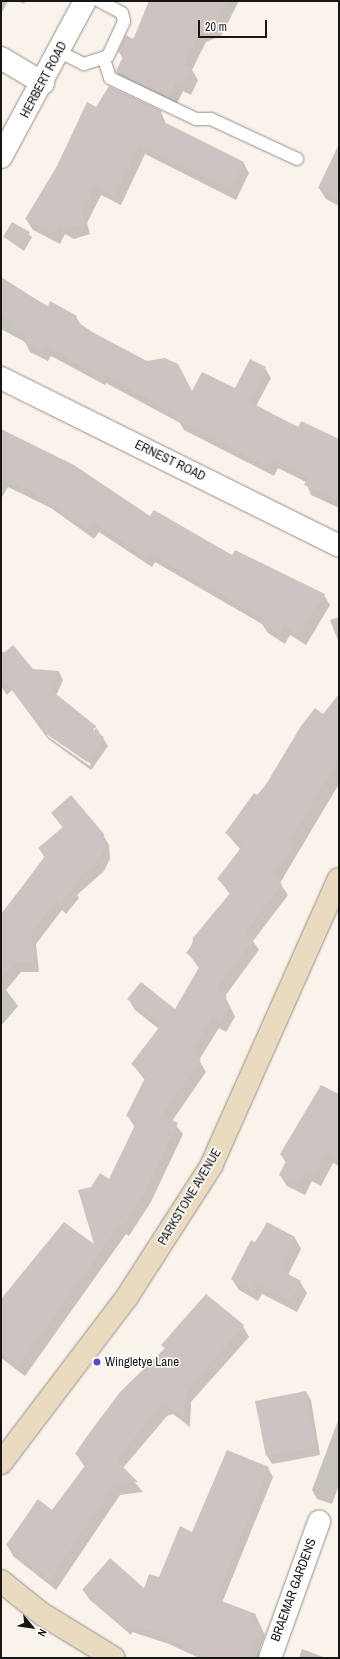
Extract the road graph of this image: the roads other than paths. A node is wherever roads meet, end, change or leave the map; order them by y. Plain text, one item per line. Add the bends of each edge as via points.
1 (85, 1) edge
2 (99, 1) edge
3 (60, 52) junction
4 (1, 58) edge
5 (104, 59) junction
6 (43, 83) junction
7 (1, 157) edge
8 (297, 159) dead end
9 (1, 378) edge
10 (339, 546) edge
11 (339, 879) edge
12 (1, 1463) edge
13 (319, 1522) dead end
14 (1, 1581) edge
15 (114, 1658) edge
16 (270, 1658) edge

1 - 3 street, HERBERT ROAD
2 - 5 lane via 122,13 124,21
3 - 5 lane via 84,64
3 - 6 street, HERBERT ROAD
4 - 6 street
5 - 8 lane via 110,78 196,119 211,119
6 - 7 street, HERBERT ROAD
9 - 10 street, ERNEST ROAD
11 - 12 street, PARKSTONE AVENUE via 211,1166 127,1297
13 - 16 street, BRAEMAR GARDENS
14 - 15 street via 42,1614

